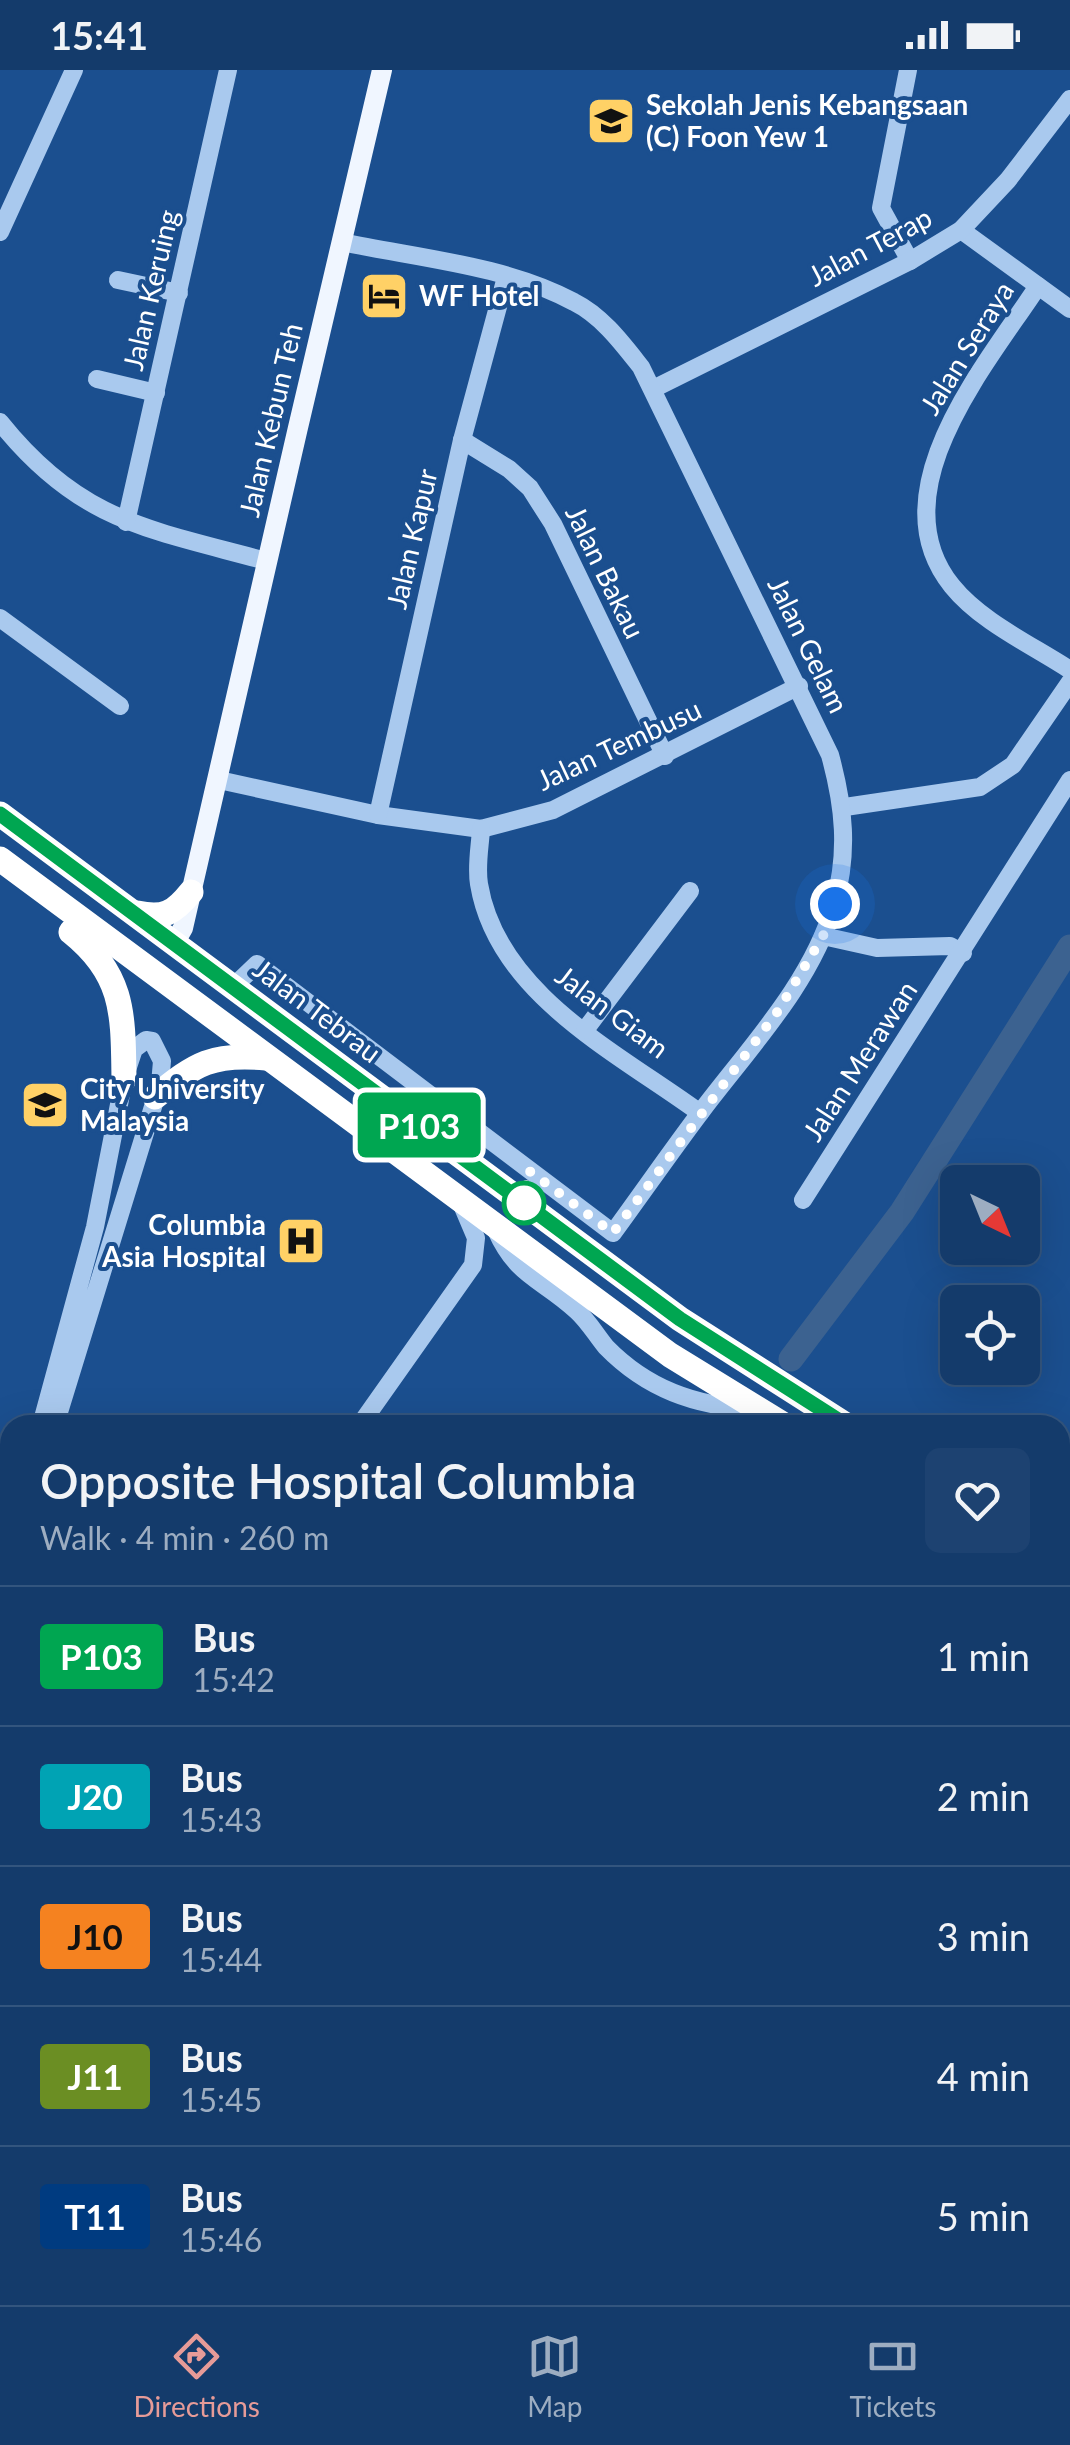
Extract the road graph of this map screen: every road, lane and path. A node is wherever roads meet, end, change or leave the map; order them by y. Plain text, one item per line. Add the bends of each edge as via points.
1 (74, 70) edge
2 (228, 70) edge
3 (382, 70) edge
4 (908, 70) edge
5 (1070, 99) edge
6 (960, 230) junction
7 (0, 232) edge
8 (342, 242) junction
9 (910, 261) junction
10 (506, 277) junction
11 (118, 280) dead end
12 (1038, 286) junction
13 (179, 293) junction
14 (1070, 309) edge
15 (97, 380) dead end
16 (653, 389) junction
17 (156, 394) junction
18 (0, 422) edge
19 (462, 440) junction
20 (7, 445) edge
21 (126, 522) junction
22 (266, 561) junction
23 (0, 618) edge
24 (1070, 670) edge
25 (1070, 682) edge
26 (799, 686) junction
27 (120, 706) dead end
28 (664, 756) junction
29 (1070, 780) edge
30 (219, 782) junction
31 (844, 807) junction
32 (0, 814) edge
33 (378, 815) junction
34 (481, 829) junction
35 (0, 859) edge
36 (0, 874) edge
37 (690, 891) dead end
38 (191, 892) junction
39 (137, 914) junction
40 (823, 936) junction
41 (182, 946) junction
42 (121, 952) junction
43 (963, 953) junction
44 (225, 979) junction
45 (586, 1030) junction
46 (266, 1058) junction
47 (124, 1079) junction
48 (155, 1096) junction
49 (700, 1113) junction
50 (352, 1121) junction
51 (459, 1200) junction
52 (803, 1200) dead end
53 (496, 1229) junction
54 (510, 1260) junction
55 (474, 1265) junction
56 (758, 1409) junction
57 (45, 1415) edge
58 (58, 1415) edge
59 (367, 1415) edge
60 (768, 1415) edge
61 (830, 1415) edge

1 - 7 street
2 - 13 street, Jalan Keruing
3 - 8 main road, Jalan Kebun Teh
4 - 9 street via 880,208
5 - 6 street, Jalan Terap
6 - 9 street, Jalan Terap
6 - 12 street
8 - 10 street, Jalan Gelam
8 - 22 main road, Jalan Kebun Teh
9 - 16 street, Jalan Terap
10 - 16 street, Jalan Gelam via 576,302 612,331
10 - 19 street, Jalan Kapur
11 - 13 street
12 - 14 street
12 - 24 street, Jalan Seraya via 948,426 934,460 926,512 934,552 951,585
13 - 17 street, Jalan Keruing
15 - 17 street
16 - 26 street, Jalan Gelam
17 - 21 street, Jalan Keruing
18 - 20 street
19 - 28 street, Jalan Bakau via 509,468 554,524
19 - 33 street, Jalan Kapur
20 - 21 street via 66,492
21 - 22 street
22 - 30 main road, Jalan Kebun Teh
23 - 27 street
25 - 31 street via 1013,765 980,786
26 - 28 street, Jalan Tembusu
26 - 31 street, Jalan Gelam via 830,755
28 - 34 street, Jalan Tembusu via 553,810
29 - 43 street, Jalan Merawan
30 - 33 street, Jalan Tembusu
30 - 38 main road, Jalan Kebun Teh
30 - 41 main road, Jalan Kebun Teh via 222,818
31 - 40 street, Jalan Gelam via 835,904
32 - 39 highway, Jalan Tebrau
33 - 34 street, Jalan Tembusu
34 - 45 street, Jalan Giam via 478,879 494,926 519,973
35 - 42 highway
36 - 47 highway via 104,963 123,1017
37 - 45 street
38 - 39 highway via 174,912
38 - 41 main road, Jalan Kebun Teh
39 - 41 highway, Jalan Tebrau
40 - 43 street, Jalan Merawan via 877,948 950,946
40 - 49 street, Jalan Gelam via 778,1011
41 - 42 highway via 140,957
41 - 44 highway, Jalan Tebrau
41 - 50 highway via 188,984 326,1087
42 - 46 highway
43 - 52 street, Jalan Merawan
44 - 49 street, Jalan Gelam via 257,964 613,1233
44 - 61 highway, Jalan Tebrau via 680,1319
45 - 49 street, Jalan Giam
46 - 48 highway via 231,1055 199,1064
46 - 50 highway
47 - 48 street via 134,1049 152,1042 162,1062
47 - 57 street via 95,1227
48 - 58 street
50 - 51 highway
51 - 53 highway
51 - 55 street via 476,1238
53 - 54 street
53 - 56 highway via 670,1355
54 - 55 street
54 - 56 street via 576,1310 604,1344 657,1388 724,1408
55 - 59 street
56 - 60 highway

